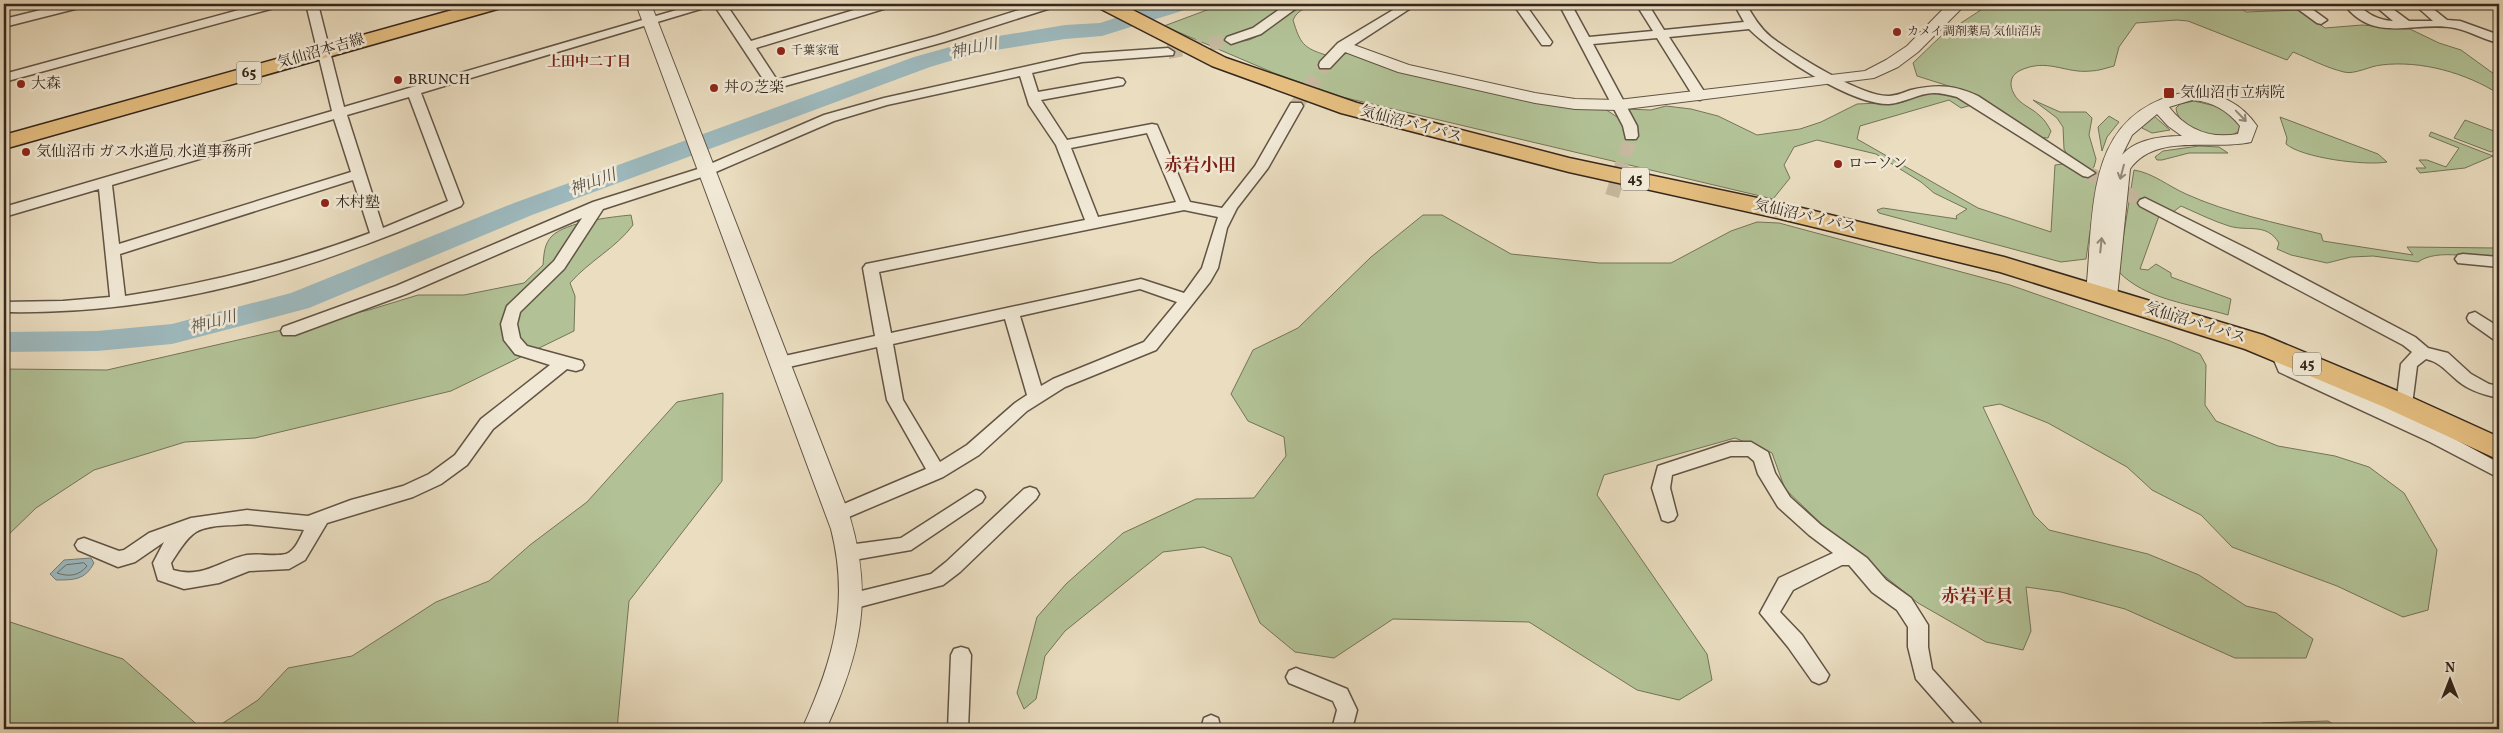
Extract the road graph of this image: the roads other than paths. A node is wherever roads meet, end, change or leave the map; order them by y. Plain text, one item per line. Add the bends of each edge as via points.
1 (79, 4) edge
2 (274, 4) edge
3 (312, 4) edge
4 (494, 4) edge
5 (643, 4) edge
6 (709, 4) edge
7 (720, 4) edge
8 (886, 4) edge
9 (1050, 4) edge
10 (1106, 4) edge
11 (1296, 4) edge
12 (1411, 4) edge
13 (1519, 4) edge
14 (1565, 4) edge
15 (1642, 4) edge
16 (1740, 4) edge
17 (1958, 4) edge
18 (2297, 4) edge
19 (2350, 4) edge
20 (2379, 4) edge
21 (2420, 4) edge
22 (2321, 20) dead end
23 (649, 21) junction
24 (4, 23) edge
25 (2443, 23) junction
26 (1752, 25) junction
27 (2406, 25) junction
28 (1660, 34) junction
29 (2499, 39) edge
30 (1231, 40) tunnel mouth
31 (1584, 41) junction
32 (1546, 42) dead end
33 (1170, 44) junction
34 (748, 46) junction
35 (1343, 46) junction
36 (326, 51) junction
37 (1325, 65) tunnel mouth
38 (1025, 71) junction
39 (4, 78) edge
40 (1834, 80) junction
41 (1118, 82) dead end
42 (414, 91) junction
43 (1700, 96) junction
44 (1034, 98) junction
45 (1618, 105) junction
46 (1296, 106) tunnel mouth
47 (2160, 106) junction
48 (339, 112) junction
49 (1631, 136) tunnel mouth
50 (4, 142) edge
51 (2213, 142) junction
52 (1062, 144) junction
53 (705, 169) junction
54 (2088, 173) tunnel mouth
55 (358, 174) junction
56 (105, 182) junction
57 (2144, 203) tunnel mouth
58 (1184, 204) junction
59 (598, 206) junction
60 (4, 212) edge
61 (1226, 214) junction
62 (1093, 223) junction
63 (378, 236) junction
64 (113, 251) junction
65 (2463, 259) dead end
66 (2499, 262) edge
67 (2102, 295) junction
68 (1188, 300) junction
69 (118, 303) junction
70 (4, 307) edge
71 (1011, 313) junction
72 (2475, 318) dead end
73 (290, 331) dead end
74 (2499, 335) edge
75 (884, 341) junction
76 (2423, 352) junction
77 (2279, 353) junction
78 (780, 363) junction
79 (2499, 392) edge
80 (1036, 397) junction
81 (2404, 404) junction
82 (2499, 449) edge
83 (2499, 471) edge
84 (937, 472) junction
85 (1030, 494) dead end
86 (976, 497) dead end
87 (838, 514) junction
88 (1668, 515) dead end
89 (321, 518) junction
90 (191, 526) junction
91 (84, 545) dead end
92 (848, 553) junction
93 (1851, 557) junction
94 (852, 601) junction
95 (961, 655) dead end
96 (1819, 675) dead end
97 (1296, 677) dead end
98 (820, 725) edge
99 (958, 729) edge
100 (1342, 729) edge
101 (1972, 729) edge

1 - 24 street
2 - 39 street
3 - 36 street
4 - 36 main road, 気仙沼本吉線 / 65
5 - 23 street
6 - 23 street
7 - 34 street
8 - 34 street
9 - 34 street via 940,39 774,85
10 - 33 highway, 気仙沼バイパス / 45
11 - 30 street via 1257,31
12 - 35 street
13 - 32 street
14 - 31 street
15 - 28 street
16 - 26 street
17 - 40 street via 1950,8 1926,37 1895,64 1868,75
18 - 22 street
19 - 27 street via 2364,18 2376,24
20 - 27 street
21 - 25 street
23 - 42 street
23 - 53 street
25 - 27 street
25 - 29 street via 2470,28
26 - 28 street
26 - 40 street via 1766,39
28 - 31 street
28 - 43 street
31 - 45 street
33 - 38 street
33 - 67 highway, 気仙沼バイパス / 45 via 1358,111 1569,165 1781,211 2004,265
35 - 37 street
35 - 45 street via 1404,69 1535,98 1575,104
36 - 48 street
36 - 50 main road, 気仙沼本吉線 / 65
38 - 44 street
38 - 53 street via 884,102 829,118
40 - 43 street
40 - 54 street via 1873,98 1900,98 1933,89 1960,93
41 - 44 street
42 - 48 street
42 - 63 street via 456,203
43 - 45 street
44 - 52 street
45 - 49 street via 1630,126
46 - 61 street via 1261,168
47 - 51 street via 2170,121 2192,135
47 -> 51 street via 2188,96 2209,98 2227,105 2249,126 2245,138
67 -> 47 street via 2109,168 2120,139 2141,116
48 - 55 street
48 - 56 street
51 -> 67 street via 2183,141 2155,145 2134,153 2121,168
52 - 58 street via 1152,128
52 - 62 street
53 - 59 street
53 - 78 street
55 - 63 street
55 - 64 street
56 - 60 street
56 - 64 street
57 - 76 street via 2222,240 2401,336
58 - 61 street
58 - 62 street
59 - 73 street via 402,290
59 - 89 street via 559,265 513,310 509,324 512,340 521,350 570,364 487,424 461,460 435,479 407,492
61 - 68 street via 1210,268
62 - 75 street via 871,268
63 - 69 street via 266,273 172,296
64 - 69 street
65 - 66 street
67 - 77 highway, 気仙沼バイパス / 45 via 2254,342
68 - 71 street via 1141,284
68 - 80 street via 1150,346 1073,377
69 - 70 street via 47,308
71 - 75 street
71 - 80 street
72 - 74 street
75 - 78 street
75 - 84 street via 895,400
76 - 79 street via 2442,358 2485,389
76 - 81 street via 2409,364
77 - 81 highway, 気仙沼バイパス / 45
77 - 83 street via 2285,368 2436,437
78 - 87 street
80 - 84 street via 973,450
81 - 82 highway, 気仙沼バイパス / 45
84 - 87 street
85 - 94 street via 936,580
86 - 92 street via 905,545
87 - 92 street
88 - 93 street via 1661,488 1664,471 1731,449 1752,449 1762,457 1767,474 1784,502
89 - 90 street via 308,523 247,517
89 - 90 street via 299,555 289,561 247,563 219,574 184,581 165,574 162,563 171,547
90 - 91 street via 155,538 129,557 118,559
92 - 94 street
93 - 96 street via 1840,558 1786,584 1769,613
93 - 101 street via 1879,586 1904,604 1918,624 1923,673
94 - 98 street via 841,659
95 - 99 street
97 - 100 street via 1340,695 1347,710

